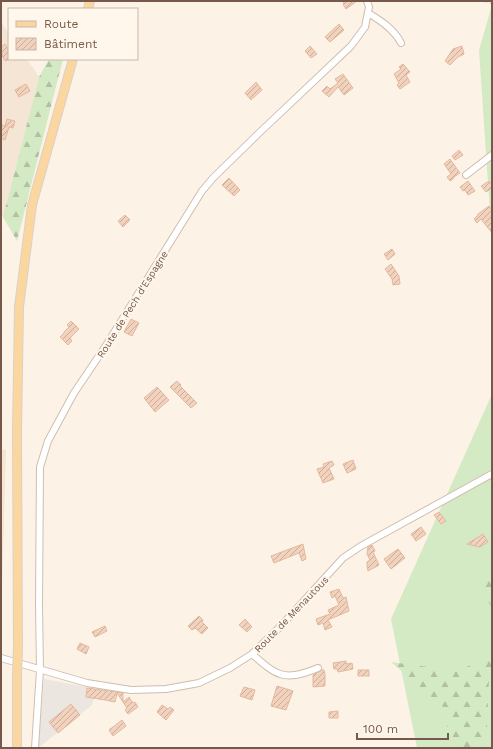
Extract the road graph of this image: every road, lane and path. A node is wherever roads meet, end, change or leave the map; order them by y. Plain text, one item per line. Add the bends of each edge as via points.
1 (367, 1) edge
2 (482, 1) edge
3 (492, 4) edge
4 (368, 13) junction
5 (401, 43) dead end
6 (73, 60) edge
7 (492, 154) edge
8 (466, 175) dead end
9 (492, 474) edge
10 (252, 654) junction
11 (1, 658) edge
12 (318, 668) dead end
13 (40, 670) junction
14 (17, 748) edge
15 (35, 748) edge

1 - 4 street, Route de Pech d'Espagne
2 - 3 path
4 - 5 street via 382,21
4 - 13 street, Route de Pech d'Espagne via 365,27 351,46 212,178 202,191 74,392 48,441 40,467
6 - 14 main road, bridge via 32,205 19,307
7 - 8 street
9 - 10 street, Route de Menautous via 343,558
10 - 12 street via 270,670 284,676 307,673
10 - 13 street, Route de Menautous via 199,684 166,690 131,690 87,684
11 - 13 street, Route de Menautous
13 - 15 street, Route de Pech d'Espagne

